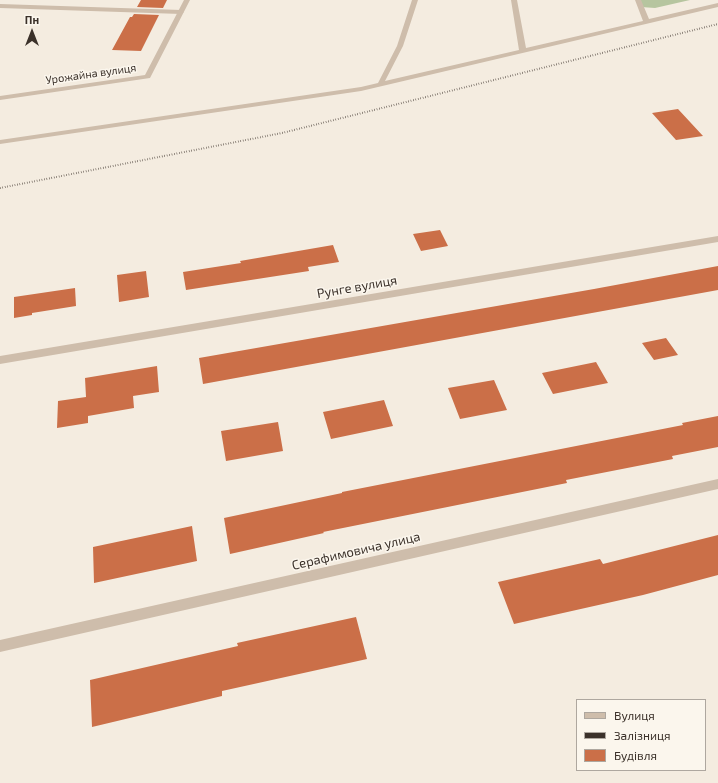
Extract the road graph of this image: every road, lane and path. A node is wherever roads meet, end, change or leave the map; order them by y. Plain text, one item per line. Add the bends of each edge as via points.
1 (187, 0) edge
2 (415, 0) edge
3 (514, 0) edge
4 (638, 0) edge
5 (718, 5) edge
6 (0, 6) edge
7 (181, 12) junction
8 (647, 22) junction
9 (523, 51) junction
10 (380, 85) junction
11 (0, 98) edge
12 (0, 142) edge
13 (718, 239) edge
14 (0, 360) edge
15 (718, 484) edge
16 (0, 646) edge

1 - 7 street, Урожайна вулиця
2 - 10 street via 400,46
3 - 9 street
4 - 8 street
5 - 8 street
6 - 7 street
7 - 11 street, Урожайна вулиця via 148,77
8 - 9 street
9 - 10 street
10 - 12 street
13 - 14 street, Рунге вулиця
15 - 16 street, Серафимовича улица

